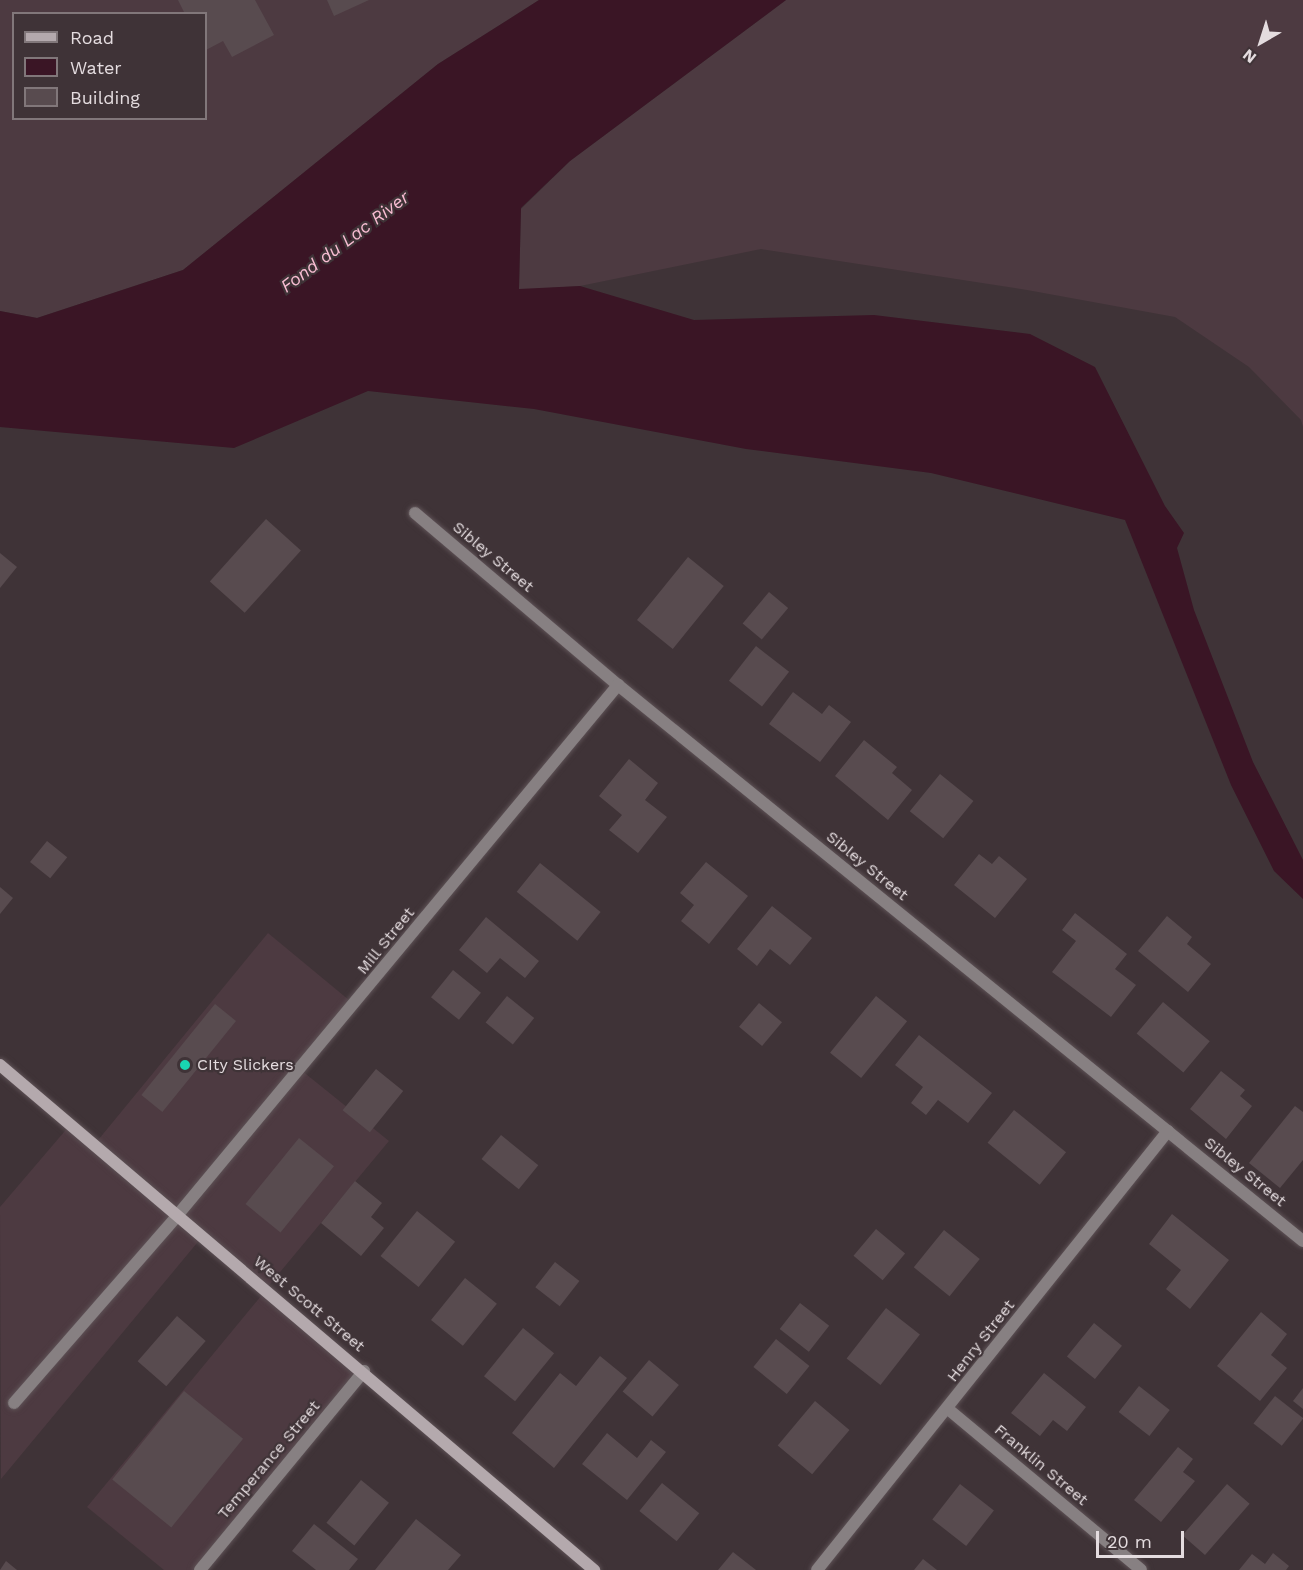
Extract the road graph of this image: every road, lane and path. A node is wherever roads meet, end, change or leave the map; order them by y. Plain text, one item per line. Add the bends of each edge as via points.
1 (415, 513) dead end
2 (618, 685) junction
3 (0, 1065) edge
4 (1168, 1131) junction
5 (176, 1217) junction
6 (1303, 1241) edge
7 (364, 1371) junction
8 (14, 1403) dead end
9 (948, 1409) junction
10 (200, 1570) edge
11 (594, 1570) edge
12 (817, 1570) edge
13 (1141, 1570) edge

1 - 2 street, Sibley Street
2 - 4 street, Sibley Street
2 - 5 street, Mill Street
3 - 5 main road, West Scott Street
4 - 6 street, Sibley Street
4 - 9 street, Henry Street
5 - 7 main road, West Scott Street
5 - 8 street, Mill Street
7 - 10 street, Temperance Street
7 - 11 main road, West Scott Street
9 - 12 street, Henry Street
9 - 13 street, Franklin Street

